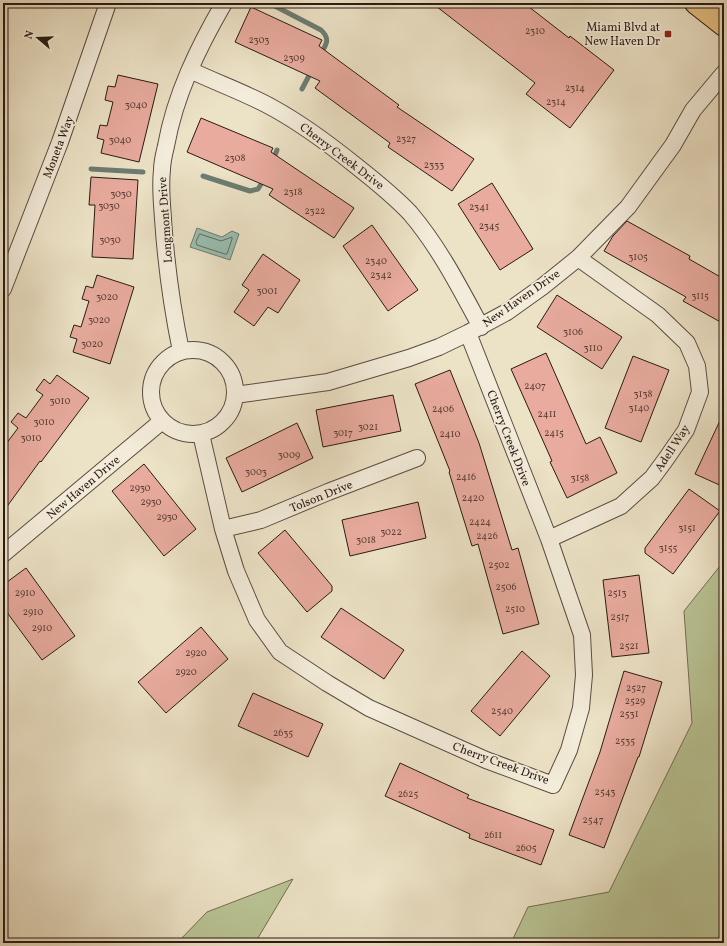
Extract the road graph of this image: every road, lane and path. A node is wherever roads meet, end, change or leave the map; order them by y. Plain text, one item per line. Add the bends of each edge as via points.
1 (108, 3) edge
2 (224, 3) edge
3 (696, 3) edge
4 (724, 25) edge
5 (190, 70) junction
6 (724, 73) edge
7 (578, 258) junction
8 (3, 288) edge
9 (474, 330) junction
10 (181, 351) junction
11 (235, 395) junction
12 (162, 421) junction
13 (201, 434) junction
14 (417, 458) dead end
15 (223, 529) junction
16 (549, 539) junction
17 (3, 554) edge

1 - 8 street, Moneta Way via 60,142
2 - 5 street, Longmont Drive
3 - 4 main road
5 - 9 street, Cherry Creek Drive via 271,107 301,124 389,192 410,214 452,275
5 - 10 street, Longmont Drive via 176,105 168,135 161,190 164,244
6 - 7 street, New Haven Drive via 693,110 673,145 628,207
7 - 9 street, New Haven Drive via 507,312
7 - 16 street, Adell Way via 658,315 687,343 697,366 700,392 686,430 652,478 621,506
9 - 11 street, New Haven Drive via 409,358 328,382
9 - 16 street, Cherry Creek Drive
10 - 11 street via 208,352 219,359 234,381
10 - 12 street via 168,358 158,368 152,381 154,409
11 - 13 street via 232,408 225,420 214,429
12 - 13 street via 173,430
12 - 17 street, New Haven Drive
13 - 15 street, Cherry Creek Drive
14 - 15 street, Tolson Drive via 261,520
15 - 16 street, Cherry Creek Drive via 236,571 257,620 280,652 369,708 486,760 553,785 571,743 581,708 584,675 582,635

